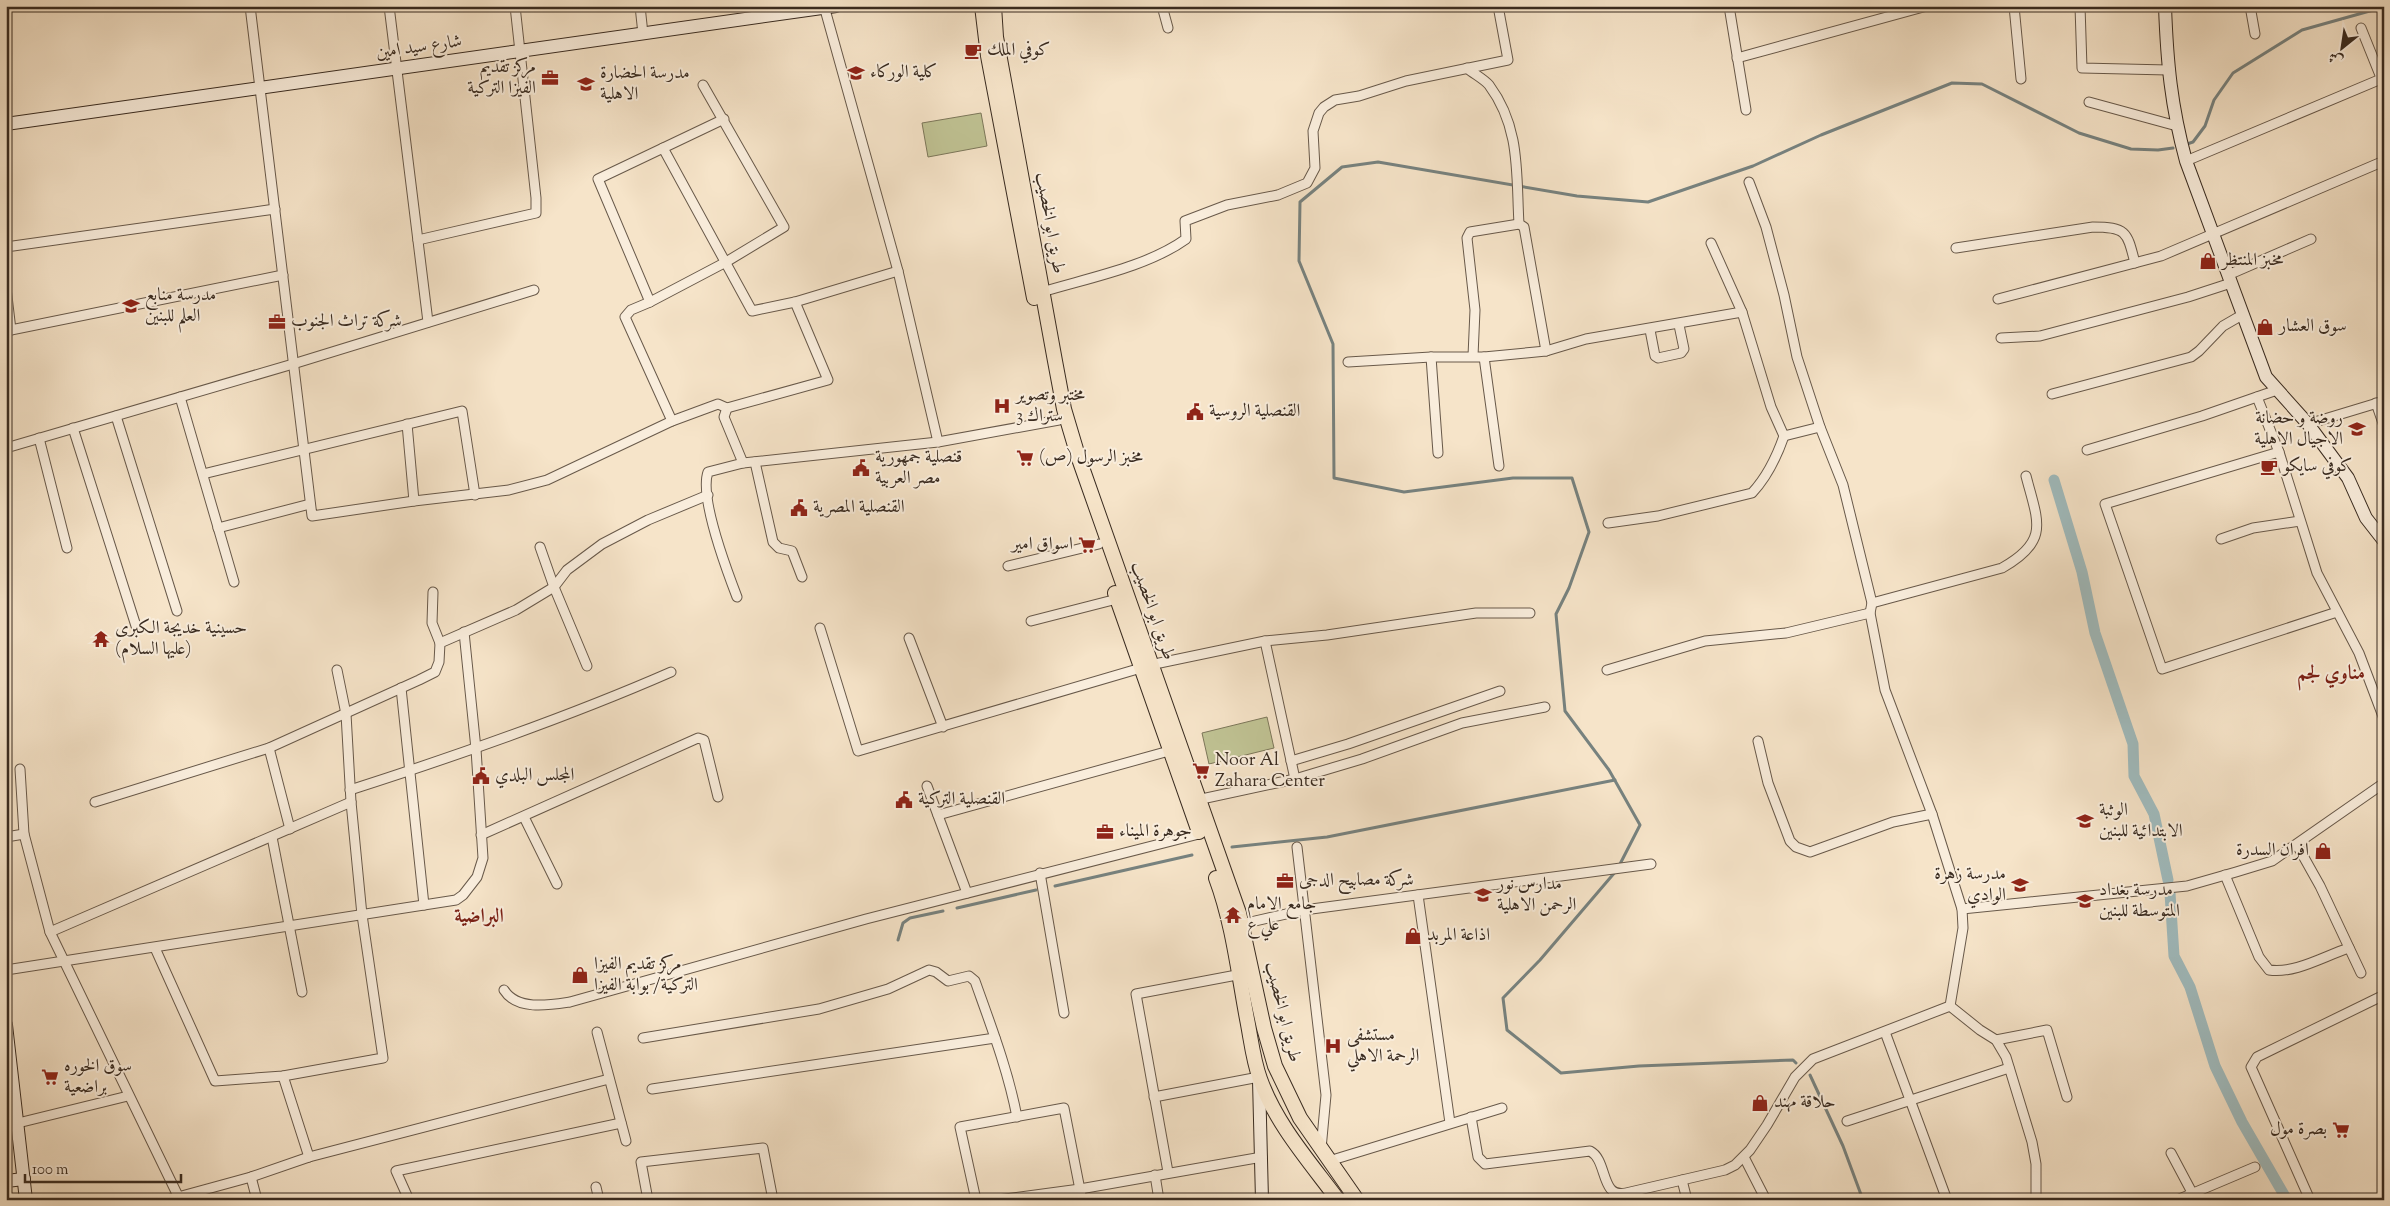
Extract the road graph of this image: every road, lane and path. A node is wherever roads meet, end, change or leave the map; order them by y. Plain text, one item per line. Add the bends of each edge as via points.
1 (250, 6) edge
2 (388, 6) edge
3 (514, 6) edge
4 (640, 6) edge
5 (982, 6) edge
6 (994, 6) edge
7 (1162, 6) edge
8 (1498, 6) edge
9 (1729, 6) edge
10 (1928, 6) edge
11 (2014, 6) edge
12 (2080, 6) edge
13 (2165, 6) edge
14 (2250, 6) edge
15 (828, 7) edge
16 (1168, 28) dead end
17 (2361, 28) dead end
18 (643, 34) junction
19 (2255, 34) dead end
20 (520, 52) junction
21 (1737, 58) junction
22 (396, 68) junction
23 (1467, 68) junction
24 (2168, 70) junction
25 (2021, 79) dead end
26 (2382, 82) edge
27 (703, 85) dead end
28 (260, 88) junction
29 (2089, 102) dead end
30 (1746, 110) dead end
31 (724, 119) junction
32 (6, 124) edge
33 (2176, 126) junction
34 (663, 148) junction
35 (2186, 161) junction
36 (2384, 161) edge
37 (1749, 182) dead end
38 (275, 209) junction
39 (1519, 224) junction
40 (1025, 225) junction
41 (2213, 234) junction
42 (2311, 239) dead end
43 (418, 240) junction
44 (1711, 243) dead end
45 (6, 247) edge
46 (1956, 248) dead end
47 (726, 262) junction
48 (2135, 263) junction
49 (898, 271) junction
50 (283, 275) junction
51 (2230, 279) junction
52 (6, 288) edge
53 (534, 290) dead end
54 (1042, 292) junction
55 (1998, 299) dead end
56 (650, 302) junction
57 (795, 302) junction
58 (1742, 312) junction
59 (2242, 315) junction
60 (428, 322) junction
61 (1679, 324) junction
62 (1650, 330) junction
63 (9, 331) edge
64 (2001, 338) dead end
65 (1546, 351) junction
66 (1473, 356) junction
67 (1431, 357) junction
68 (1484, 357) junction
69 (1348, 362) dead end
70 (293, 364) junction
71 (2277, 390) junction
72 (2052, 394) dead end
73 (180, 397) junction
74 (2257, 397) junction
75 (2380, 402) edge
76 (727, 408) junction
77 (116, 416) junction
78 (1059, 420) junction
79 (672, 422) junction
80 (407, 424) junction
81 (2308, 424) junction
82 (2384, 426) edge
83 (1820, 427) junction
84 (73, 428) junction
85 (1784, 436) junction
86 (38, 438) junction
87 (938, 442) junction
88 (6, 448) edge
89 (2088, 450) dead end
90 (304, 451) junction
91 (2279, 452) junction
92 (1438, 453) dead end
93 (755, 462) junction
94 (743, 463) junction
95 (1499, 466) dead end
96 (203, 474) junction
97 (2026, 476) dead end
98 (474, 495) junction
99 (708, 495) junction
100 (414, 501) junction
101 (310, 504) junction
102 (2300, 521) junction
103 (1608, 524) dead end
104 (218, 528) junction
105 (2221, 539) dead end
106 (2384, 541) edge
107 (1099, 544) junction
108 (540, 547) dead end
109 (67, 548) dead end
110 (1008, 566) dead end
111 (802, 577) dead end
112 (234, 582) dead end
113 (554, 587) junction
114 (433, 592) dead end
115 (737, 597) dead end
116 (1117, 598) junction
117 (1872, 603) junction
118 (177, 611) dead end
119 (1870, 612) junction
120 (2337, 612) junction
121 (1530, 613) dead end
122 (1031, 621) dead end
123 (136, 626) dead end
124 (820, 628) dead end
125 (464, 632) junction
126 (909, 638) dead end
127 (1265, 641) junction
128 (440, 643) junction
129 (587, 666) dead end
130 (1146, 666) junction
131 (336, 670) dead end
132 (1607, 670) dead end
133 (671, 672) dead end
134 (401, 688) junction
135 (1500, 691) dead end
136 (1545, 707) dead end
137 (346, 714) junction
138 (2384, 718) edge
139 (942, 727) junction
140 (1758, 741) dead end
141 (269, 748) junction
142 (476, 749) junction
143 (1169, 751) junction
144 (1291, 761) junction
145 (20, 769) dead end
146 (409, 771) junction
147 (1295, 779) junction
148 (2384, 783) edge
149 (927, 786) dead end
150 (350, 790) junction
151 (718, 797) dead end
152 (1197, 800) junction
153 (95, 802) dead end
154 (351, 802) junction
155 (1932, 814) junction
156 (938, 815) junction
157 (524, 817) junction
158 (290, 828) junction
159 (24, 834) junction
160 (1200, 834) junction
161 (482, 835) junction
162 (272, 836) junction
163 (6, 837) edge
164 (2297, 845) junction
165 (1297, 846) dead end
166 (1651, 864) dead end
167 (1040, 873) junction
168 (2225, 875) junction
169 (557, 884) dead end
170 (967, 893) junction
171 (1418, 895) junction
172 (424, 905) junction
173 (1962, 909) junction
174 (1304, 910) junction
175 (362, 915) junction
176 (1242, 924) junction
177 (290, 926) junction
178 (50, 932) junction
179 (155, 948) junction
180 (2349, 948) junction
181 (63, 962) junction
182 (6, 970) edge
183 (2361, 973) dead end
184 (1246, 974) junction
185 (504, 990) dead end
186 (302, 992) dead end
187 (2384, 995) edge
188 (1950, 1006) junction
189 (1064, 1014) dead end
190 (6, 1025) edge
191 (597, 1032) dead end
192 (1885, 1032) junction
193 (643, 1038) dead end
194 (995, 1038) junction
195 (1996, 1040) junction
196 (2009, 1068) junction
197 (283, 1076) junction
198 (1259, 1077) junction
199 (610, 1079) junction
200 (652, 1089) dead end
201 (128, 1096) junction
202 (1154, 1097) junction
203 (2067, 1097) dead end
204 (1910, 1100) junction
205 (1502, 1108) dead end
206 (1471, 1116) junction
207 (1017, 1117) junction
208 (1847, 1121) dead end
209 (18, 1123) junction
210 (621, 1123) junction
211 (1450, 1123) junction
212 (626, 1141) dead end
213 (2172, 1153) dead end
214 (1325, 1155) junction
215 (309, 1157) junction
216 (1262, 1157) junction
217 (1744, 1157) junction
218 (2255, 1166) dead end
219 (1168, 1172) junction
220 (1155, 1175) junction
221 (251, 1177) junction
222 (24, 1179) junction
223 (1682, 1180) junction
224 (6, 1181) edge
225 (596, 1187) dead end
226 (1080, 1189) junction
227 (2194, 1196) edge
228 (179, 1198) edge
229 (406, 1199) edge
230 (26, 1200) edge
231 (167, 1200) edge
232 (257, 1200) edge
233 (599, 1200) edge
234 (648, 1200) edge
235 (773, 1200) edge
236 (976, 1200) edge
237 (998, 1200) edge
238 (1082, 1200) edge
239 (1159, 1200) edge
240 (1262, 1200) edge
241 (1338, 1200) edge
242 (1357, 1200) edge
243 (1687, 1200) edge
244 (1766, 1200) edge
245 (1946, 1200) edge
246 (2036, 1200) edge
247 (2177, 1200) edge
248 (2310, 1200) edge

1 - 28 street
2 - 22 street
3 - 20 street
4 - 18 street
5 - 40 main road, طريق ابو الخصيب via 988,56
6 - 40 main road, طريق ابو الخصيب
7 - 16 street
8 - 23 street via 1508,60
9 - 21 street
10 - 21 street
11 - 25 street
12 - 24 street via 2082,68
13 - 24 street
14 - 19 street
15 - 18 street, شارع سيد امين
15 - 49 street
17 - 26 street
18 - 20 street, شارع سيد امين
20 - 22 street, شارع سيد امين
20 - 43 street via 536,213
21 - 30 street
22 - 28 street, شارع سيد امين
22 - 43 street
23 - 39 street via 1488,84 1506,114 1513,135
23 - 54 street via 1335,100 1319,113 1313,131 1315,168 1308,183 1278,195 1204,213 1185,221 1186,239 1174,247 1145,260
24 - 33 street
26 - 35 street
27 - 31 street
28 - 32 street, شارع سيد امين
28 - 38 street
29 - 33 street
31 - 34 street
31 - 47 street via 784,227
33 - 35 street
34 - 47 street
34 - 56 street via 598,179
35 - 41 street
36 - 41 street
37 - 83 street via 1766,228 1797,357
38 - 45 street
38 - 50 street
39 - 65 street via 1524,227
39 - 66 street via 1470,232 1467,238 1475,310
40 - 54 main road, طريق ابو الخصيب
40 - 78 main road, طريق ابو الخصيب
41 - 48 street via 2180,249
41 - 51 street
42 - 51 street
43 - 60 street
44 - 58 street
46 - 48 street via 2085,228 2114,227 2127,235
47 - 56 street
47 - 57 street via 752,311
48 - 55 street
49 - 57 street
49 - 87 street
50 - 63 street
50 - 70 street
51 - 59 street
51 - 64 street via 2188,297 2040,336
52 - 63 street
53 - 60 street
54 - 130 main road, طريق ابو الخصيب via 1070,432
56 - 79 street via 631,310 625,317
57 - 76 street via 828,380
58 - 61 street
58 - 85 street via 1771,406
59 - 71 street via 2266,377
59 - 72 street via 2223,326 2190,357
60 - 70 street
61 - 62 street
61 - 62 street via 1684,349 1681,353 1658,358
62 - 65 street via 1586,339
65 - 68 street
66 - 67 street
66 - 68 street
67 - 69 street
67 - 92 street
68 - 95 street
70 - 73 street
70 - 90 street
71 - 74 street
71 - 81 street
73 - 77 street
73 - 96 street
74 - 89 street
74 - 91 street
75 - 81 street
75 - 82 street
76 - 79 street via 718,404
76 - 94 street via 724,416
77 - 84 street
77 - 118 street
78 - 87 street
78 - 107 main road, طريق ابو الخصيب
79 - 98 street via 547,480
80 - 90 street
80 - 98 street via 462,411
80 - 100 street
81 - 106 street via 2348,478 2366,518
83 - 85 street
83 - 117 street via 1843,486
84 - 86 street
84 - 123 street
85 - 103 street via 1752,493 1658,516
86 - 88 street
86 - 109 street
87 - 93 street
90 - 96 street
90 - 101 street
91 - 102 street
91 - 120 street via 2105,504 2162,668
93 - 94 street
93 - 111 street via 773,542 779,548 792,551
94 - 99 street via 708,472 705,481
96 - 104 street
97 - 117 street via 2038,528 2036,538 2014,561 2002,568
98 - 100 street
99 - 113 street via 602,544 567,570
99 - 115 street via 715,533
100 - 101 street via 312,516
101 - 104 street
102 - 105 street via 2253,528
102 - 120 street via 2317,573
104 - 112 street
107 - 110 street
107 - 116 main road, طريق ابو الخصيب
108 - 113 street
113 - 125 street via 516,610
113 - 129 street
114 - 128 street via 432,622
116 - 122 street
116 - 130 main road, طريق ابو الخصيب
117 - 119 street
119 - 132 street via 1786,633 1705,641
119 - 155 street via 1885,690
120 - 138 street via 2359,653
121 - 127 street via 1476,613
124 - 139 street via 858,751
125 - 128 street
125 - 142 street
126 - 139 street
127 - 130 street
127 - 144 street
128 - 134 street via 435,672
130 - 139 street
130 - 143 main road, طريق ابو الخصيب
130 - 152 main road, طريق ابو الخصيب
131 - 137 street
133 - 142 street via 602,702
134 - 137 street
134 - 146 street
135 - 144 street
136 - 147 street via 1462,723
137 - 141 street
137 - 150 street
140 - 155 street via 1768,783 1790,841 1803,850 1810,852 1893,822
141 - 153 street
141 - 158 street
142 - 146 street
142 - 161 street
143 - 156 street
143 - 160 main road, طريق ابو الخصيب
144 - 147 street
145 - 159 street
146 - 150 street
146 - 172 street
147 - 152 street
148 - 164 street
149 - 156 street
150 - 154 street
151 - 157 street via 704,740 698,738
152 - 176 main road, طريق ابو الخصيب
154 - 158 street
154 - 175 street
155 - 173 street
156 - 170 street
157 - 161 street
157 - 169 street
158 - 162 street
159 - 163 street
159 - 178 street
160 - 167 street
160 - 184 main road, طريق ابو الخصيب
161 - 172 street via 482,868 469,888 456,900
162 - 177 street
162 - 178 street
164 - 168 street via 2272,861
164 - 180 street
165 - 174 street
166 - 171 street
167 - 170 street
167 - 189 street
168 - 173 street via 2186,886
168 - 180 street via 2259,957 2269,970 2305,965
170 - 185 street via 570,1002 524,1003 514,1000
171 - 174 street
171 - 211 street
172 - 175 street
173 - 188 street via 1963,928
174 - 176 street
174 - 214 street via 1326,1095
175 - 177 street
175 - 197 street via 382,1058
176 - 184 main road, طريق ابو الخصيب
177 - 179 street
177 - 186 street
178 - 181 street
179 - 181 street
179 - 197 street via 215,1081
180 - 183 street
181 - 182 street
181 - 201 street
184 - 198 main road, طريق ابو الخصيب via 1251,1047
184 - 202 street via 1136,994
184 - 214 main road, طريق ابو الخصيب via 1278,1075 1290,1101
187 - 248 street via 2256,1057 2251,1067
188 - 192 street
188 - 195 street
190 - 209 street
191 - 199 street
192 - 204 street
192 - 217 street via 1813,1059 1788,1087
193 - 194 street via 819,1009 888,989 929,970 948,981 966,976 974,979
194 - 200 street
194 - 207 street via 1010,1082
195 - 196 street
195 - 203 street via 2047,1030
196 - 204 street
196 - 246 street via 2032,1142
197 - 215 street
198 - 202 street
198 - 216 street
198 - 241 main road, طريق ابو الخصيب via 1284,1128
199 - 210 street
199 - 215 street
201 - 209 street
201 - 228 street
202 - 219 street
204 - 208 street
204 - 245 street
205 - 206 street
206 - 211 street
206 - 223 street via 1478,1157 1485,1164 1586,1150 1597,1156 1608,1185 1618,1194
207 - 226 street via 1064,1108
207 - 236 street via 960,1127
209 - 222 street
210 - 212 street
210 - 229 street via 396,1171
211 - 214 street
213 - 227 street
214 - 242 main road, طريق ابو الخصيب
215 - 221 street
216 - 219 street
216 - 240 street
217 - 223 street via 1726,1170
217 - 244 street
218 - 227 street
219 - 220 street
220 - 226 street
220 - 239 street
221 - 228 street
221 - 232 street
222 - 224 street
222 - 230 street
223 - 243 street
225 - 233 street
226 - 237 street
226 - 238 street
227 - 247 street
228 - 231 street
234 - 235 street via 641,1162 764,1148

